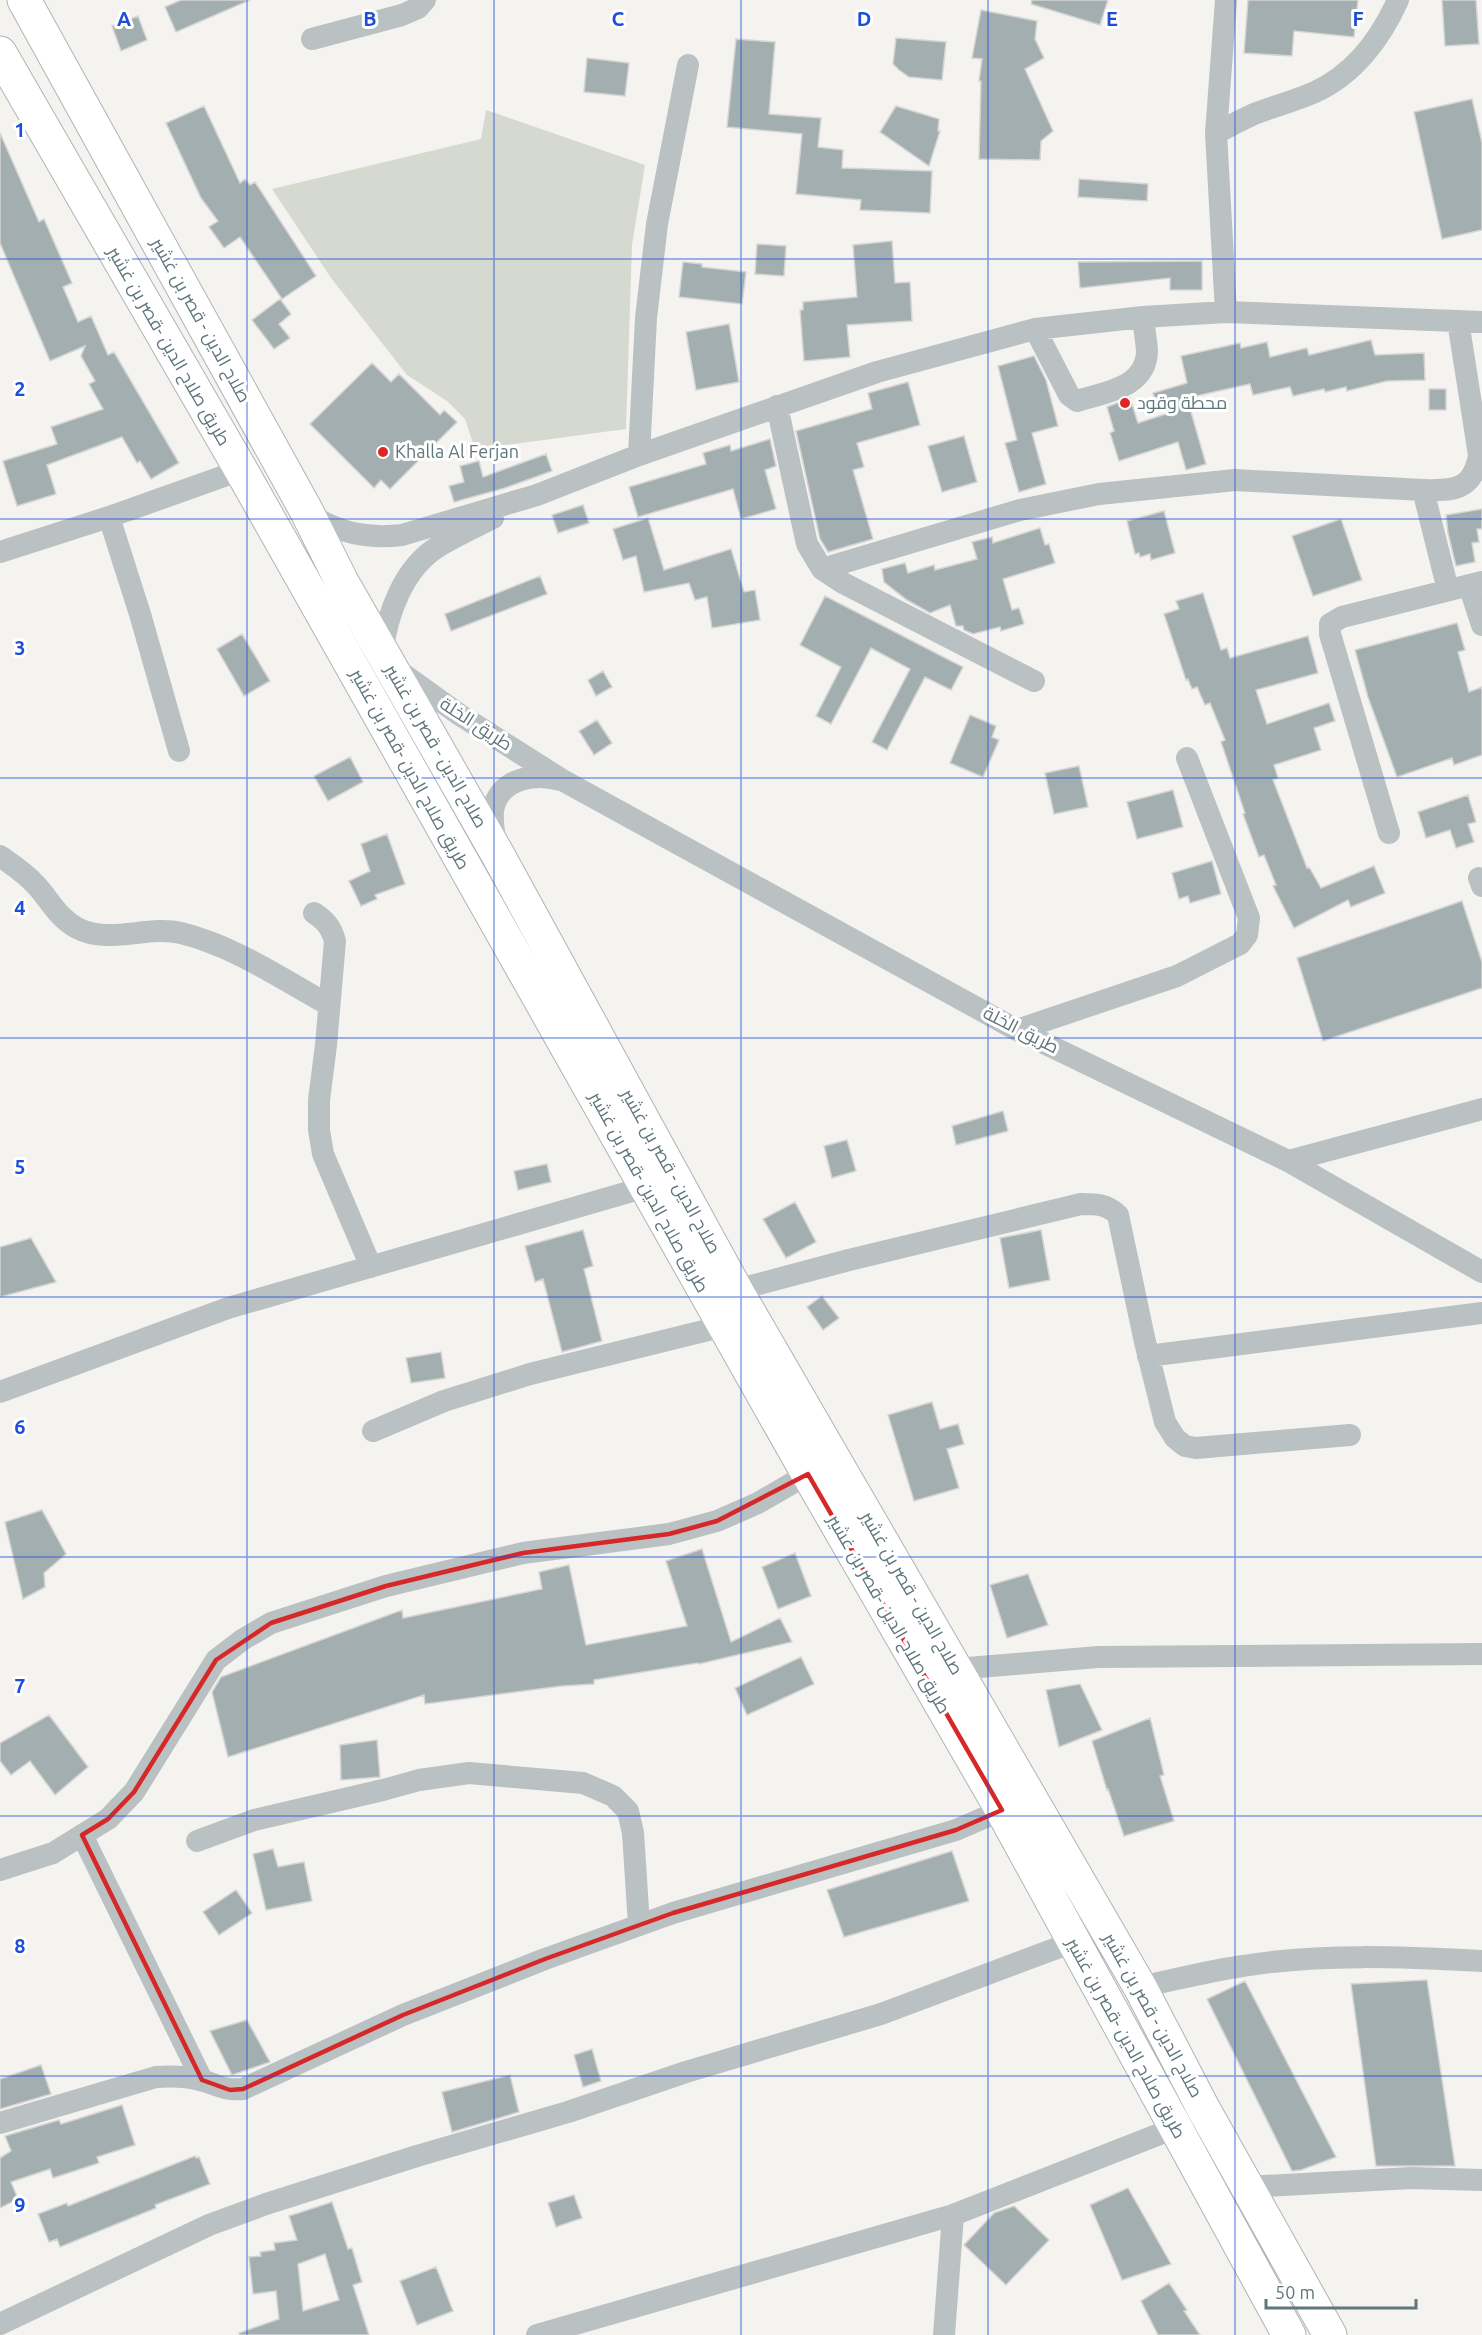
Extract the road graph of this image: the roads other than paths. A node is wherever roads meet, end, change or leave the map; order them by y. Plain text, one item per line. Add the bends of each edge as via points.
1 (24, 0) edge
2 (425, 0) edge
3 (1226, 0) edge
4 (1398, 0) edge
5 (312, 39) dead end
6 (0, 53) edge
7 (688, 64) dead end
8 (1216, 133) junction
9 (1226, 312) junction
10 (1143, 317) junction
11 (1458, 321) junction
12 (1482, 322) edge
13 (1035, 329) junction
14 (777, 406) junction
15 (639, 454) junction
16 (241, 470) junction
17 (1423, 490) junction
18 (537, 495) junction
19 (307, 512) junction
20 (109, 517) junction
21 (0, 552) edge
22 (822, 569) junction
23 (1466, 585) edge
24 (1482, 625) edge
25 (386, 659) junction
26 (1034, 681) dead end
27 (179, 751) dead end
28 (1187, 758) dead end
29 (564, 781) junction
30 (1389, 833) dead end
31 (498, 855) junction
32 (0, 856) edge
33 (314, 913) dead end
34 (329, 1005) junction
35 (1017, 1030) junction
36 (1482, 1109) edge
37 (1288, 1161) junction
38 (646, 1187) junction
39 (371, 1267) junction
40 (1482, 1272) edge
41 (736, 1290) junction
42 (1482, 1314) edge
43 (724, 1326) junction
44 (1148, 1356) junction
45 (0, 1392) edge
46 (374, 1431) dead end
47 (1350, 1435) dead end
48 (808, 1474) junction
49 (1482, 1654) edge
50 (956, 1669) junction
51 (1002, 1810) junction
52 (82, 1835) junction
53 (197, 1841) dead end
54 (0, 1870) edge
55 (639, 1925) junction
56 (1073, 1942) junction
57 (1482, 1961) edge
58 (1140, 1987) junction
59 (202, 2080) junction
60 (1203, 2108) junction
61 (0, 2123) edge
62 (1175, 2128) junction
63 (1482, 2180) edge
64 (1247, 2187) junction
65 (952, 2215) junction
66 (0, 2324) edge
67 (599, 2326) edge
68 (537, 2335) edge
69 (944, 2335) edge
70 (1289, 2335) edge
71 (1330, 2335) edge

1 - 19 highway, صلاح الدين - قصر بن غشير
2 - 5 street via 402,15
3 - 8 street
4 - 8 street via 1382,33 1333,81
6 - 16 highway, طريق صلاح الدين -قصر بن غشير
7 - 15 street via 654,248
8 - 9 street
9 - 10 street
9 - 11 street
10 - 13 street
10 - 13 street via 1147,352 1142,372 1133,383 1077,401 1069,395
11 - 12 street
11 - 17 street via 1479,455 1477,466 1474,475 1454,489
13 - 14 street via 877,372
14 - 15 street
14 - 22 street via 807,544
15 - 18 street
16 - 20 street
16 - 38 highway, طريق صلاح الدين -قصر بن غشير
17 - 22 street via 1235,480 1100,494 1020,510
17 - 23 street
18 - 19 street via 402,535 382,537 342,531
18 - 25 street via 438,547 424,559 394,602 388,619
19 - 25 highway, صلاح الدين - قصر بن غشير
20 - 21 street
20 - 27 street
22 - 26 street
23 - 24 street
23 - 30 street via 1335,619 1330,624
25 - 29 street, طريق الخلة via 460,715
25 - 31 highway, صلاح الدين - قصر بن غشير
28 - 35 street via 1249,918 1247,935 1240,944 1177,976
29 - 31 street, طريق الخلة via 527,777 512,783 500,795 493,810
29 - 35 street, طريق الخلة
31 - 41 highway, صلاح الدين - قصر بن غشير
32 - 34 street via 37,886 75,927 95,934 178,932 209,941
33 - 34 street via 326,921 335,941
34 - 39 street via 319,1130 323,1154
35 - 37 street, طريق الخلة
36 - 37 street
37 - 40 street, طريق الخلة
38 - 39 street
38 - 43 highway, طريق صلاح الدين -قصر بن غشير
39 - 45 street via 228,1308
41 - 44 street via 1081,1204 1101,1204 1118,1215
41 - 50 highway, صلاح الدين - قصر بن غشير
42 - 44 street
43 - 46 street via 530,1374 444,1401
43 - 48 highway, طريق صلاح الدين -قصر بن غشير
44 - 47 street via 1166,1422 1185,1446
48 - 51 highway, طريق صلاح الدين -قصر بن غشير
48 - 52 street via 759,1503 707,1524 669,1534 523,1553 386,1586 271,1623 216,1660 135,1792 108,1819
49 - 50 street via 1098,1657
50 - 58 highway, صلاح الدين - قصر بن غشير
51 - 55 street via 956,1830
51 - 56 highway, طريق صلاح الدين -قصر بن غشير
52 - 54 street via 53,1853
52 - 59 street
53 - 55 street via 254,1820 418,1780 469,1773 583,1783 613,1796 627,1811 633,1833
55 - 59 street via 403,2015 243,2089 230,2090
56 - 62 highway, طريق صلاح الدين -قصر بن غشير
56 - 66 street via 881,2014 266,2204 209,2225
57 - 58 street via 1320,1959 1244,1966
58 - 60 highway, صلاح الدين - قصر بن غشير
59 - 61 street via 156,2077
60 - 62 street
60 - 64 highway, صلاح الدين - قصر بن غشير
62 - 65 street
62 - 70 highway, طريق صلاح الدين -قصر بن غشير
63 - 64 street via 1411,2178
64 - 71 highway, صلاح الدين - قصر بن غشير
65 - 67 street
65 - 69 street
67 - 68 street

